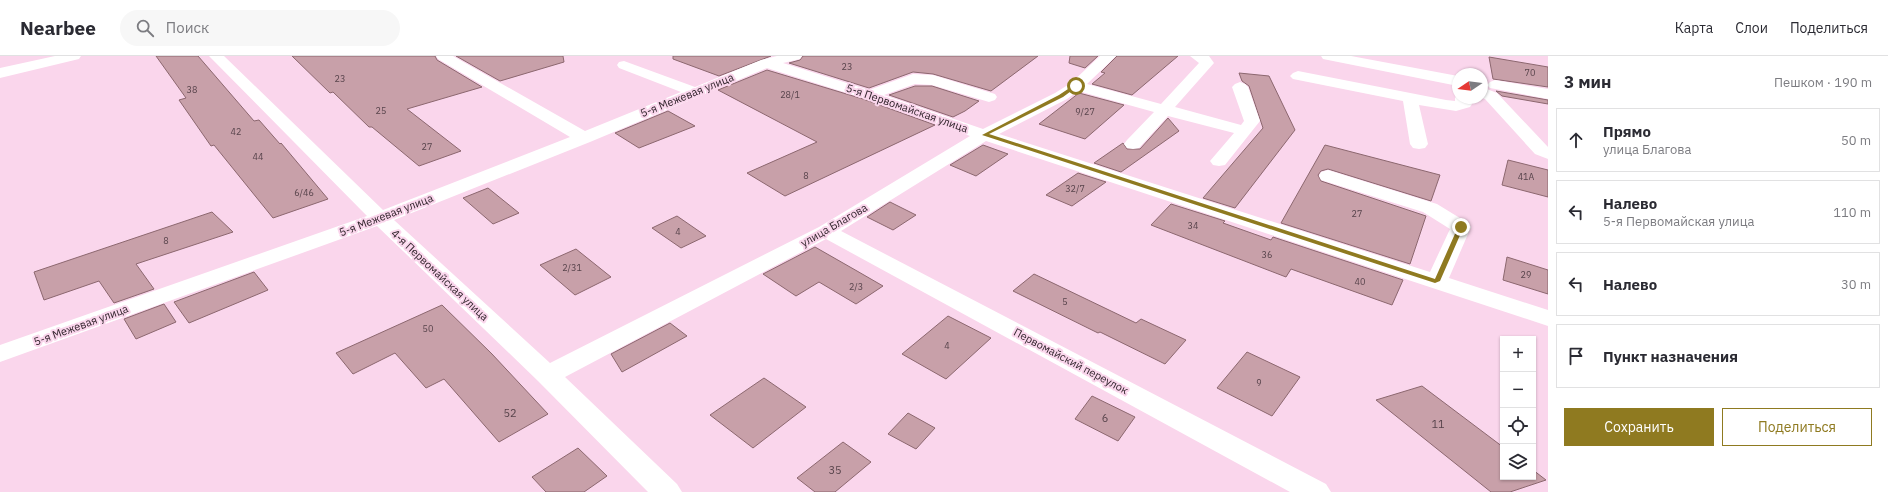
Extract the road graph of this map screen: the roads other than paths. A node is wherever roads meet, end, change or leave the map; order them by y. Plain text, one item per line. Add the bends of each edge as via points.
1 (74, 56) edge
2 (216, 56) edge
3 (443, 56) edge
4 (745, 56) edge
5 (795, 56) edge
6 (1109, 56) edge
7 (1197, 56) edge
8 (1405, 56) edge
9 (1339, 57) edge
10 (766, 63) junction
11 (624, 65) dead end
12 (0, 73) edge
13 (1298, 76) dead end
14 (1452, 78) edge
15 (1452, 80) edge
16 (1076, 86) junction
17 (1240, 87) dead end
18 (1488, 89) edge
19 (694, 92) junction
20 (1548, 94) edge
21 (869, 95) junction
22 (989, 97) dead end
23 (1410, 98) junction
24 (1464, 104) edge
25 (1163, 110) junction
26 (1245, 131) junction
27 (984, 135) junction
28 (584, 138) junction
29 (1133, 144) dead end
30 (1419, 144) dead end
31 (1548, 154) edge
32 (1219, 161) dead end
33 (1328, 176) dead end
34 (380, 218) junction
35 (826, 231) junction
36 (1437, 281) junction
37 (1548, 318) edge
38 (0, 354) edge
39 (547, 375) junction
40 (667, 492) edge
41 (1316, 492) edge

1 - 12 street
2 - 34 street, 4-я Первомайская улица
3 - 28 street
4 - 10 street, 5-я Первомайская улица
5 - 10 street, 5-я Межевая улица
6 - 16 street, улица Благова
7 - 25 street via 1207,63
8 - 14 street
9 - 15 street
10 - 19 street, 5-я Межевая улица
10 - 21 street, 5-я Первомайская улица
11 - 19 street
13 - 23 street
16 - 25 street
16 - 27 street, улица Благова
17 - 26 street via 1252,121
18 - 20 street
18 - 31 street via 1490,96 1541,150
19 - 28 street, 5-я Межевая улица
21 - 22 street via 913,79 932,80
21 - 27 street, 5-я Первомайская улица
23 - 24 street via 1456,106
23 - 30 street
25 - 26 street
25 - 29 street
26 - 32 street
27 - 35 street, улица Благова
27 - 36 street, 5-я Первомайская улица
28 - 34 street, 5-я Межевая улица
33 - 36 street via 1430,208 1461,227
34 - 38 street, 5-я Межевая улица
34 - 39 street, 4-я Первомайская улица
35 - 39 street, улица Благова
35 - 41 street, Первомайский переулок
36 - 37 street, 5-я Первомайская улица
39 - 40 street, 4-я Первомайская улица

